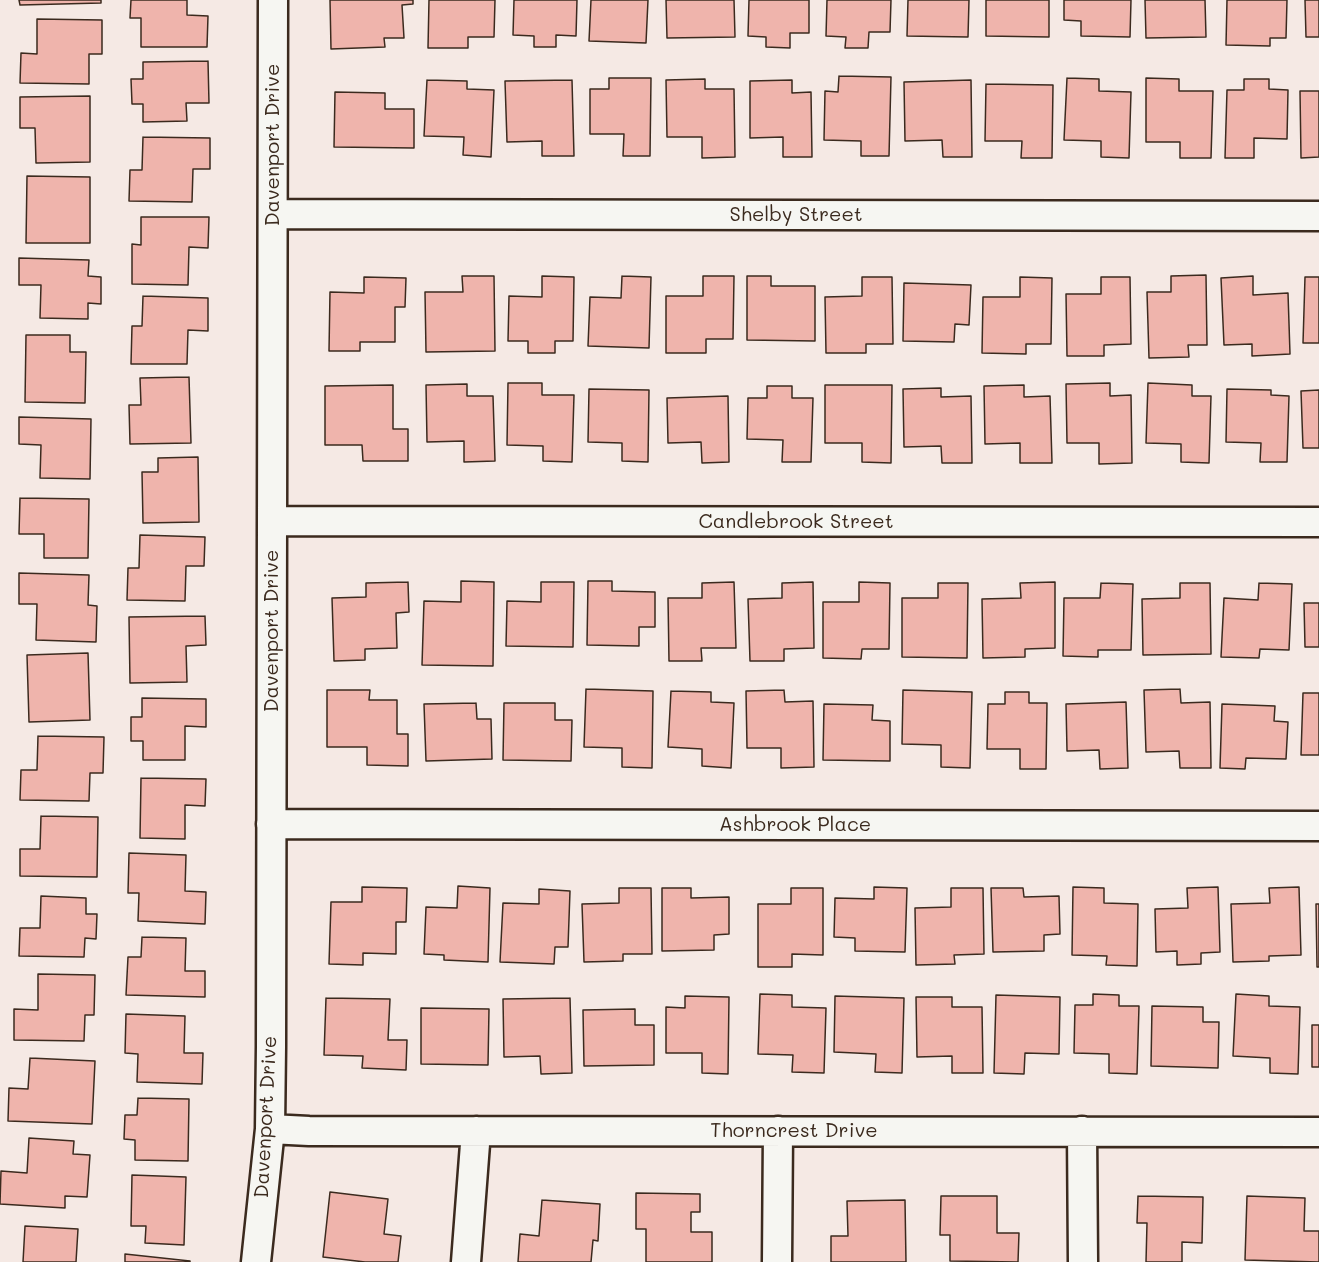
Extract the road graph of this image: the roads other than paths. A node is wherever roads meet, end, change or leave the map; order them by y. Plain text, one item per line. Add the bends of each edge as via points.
1 (273, 0) edge
2 (273, 214) junction
3 (1319, 216) edge
4 (272, 521) junction
5 (1319, 522) edge
6 (271, 824) junction
7 (1319, 826) edge
8 (270, 1129) junction
9 (476, 1131) junction
10 (778, 1131) junction
11 (1082, 1131) junction
12 (1319, 1132) edge
13 (256, 1262) edge
14 (466, 1262) edge
15 (777, 1262) edge
16 (1083, 1262) edge

1 - 2 street, Davenport Drive
2 - 3 street, Shelby Street
2 - 4 street, Davenport Drive
4 - 5 street, Candlebrook Street
4 - 6 street, Davenport Drive
6 - 7 street, Ashbrook Place
6 - 8 street, Davenport Drive
8 - 9 street, Thorncrest Drive
8 - 13 street, Davenport Drive
9 - 10 street, Thorncrest Drive
9 - 14 street
10 - 11 street, Thorncrest Drive
10 - 15 street
11 - 12 street, Thorncrest Drive
11 - 16 street

